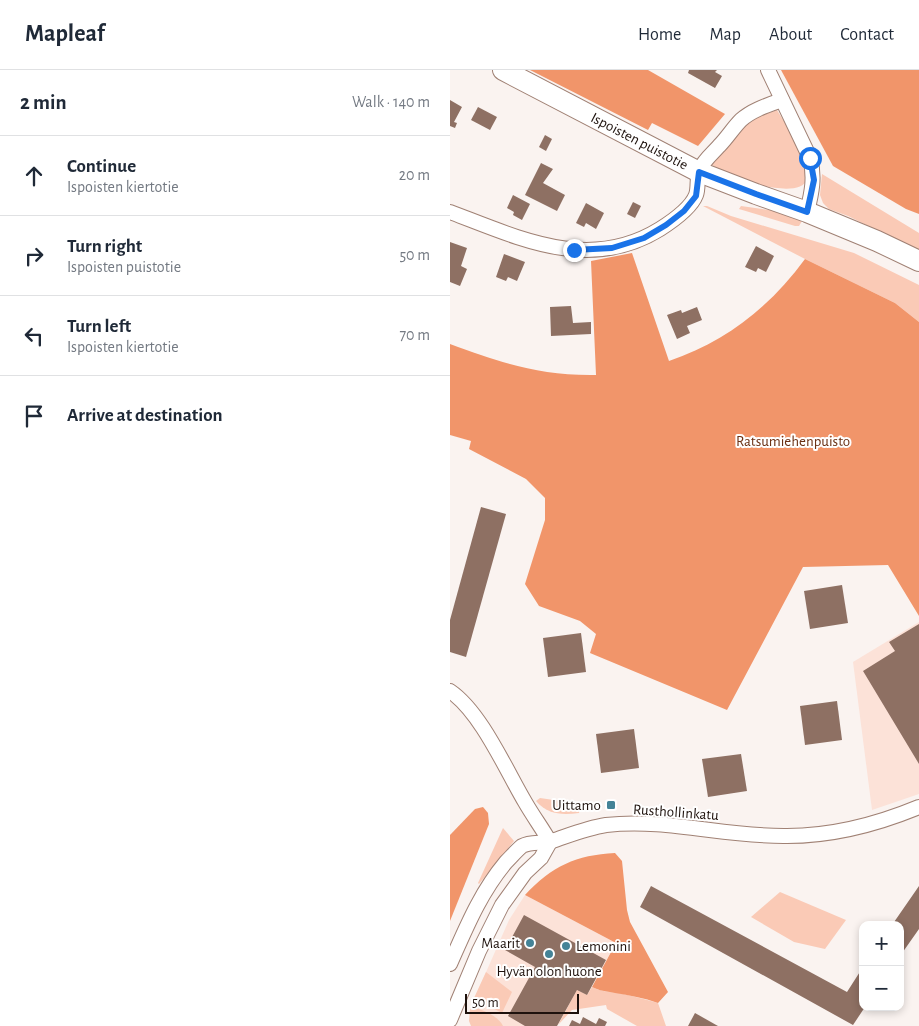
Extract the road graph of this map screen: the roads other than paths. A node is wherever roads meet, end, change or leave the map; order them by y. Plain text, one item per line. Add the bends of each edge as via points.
1 (503, 70) edge
2 (768, 70) edge
3 (782, 100) junction
4 (699, 172) junction
5 (450, 212) edge
6 (807, 212) junction
7 (919, 261) edge
8 (450, 691) edge
9 (919, 807) edge
10 (550, 842) junction
11 (450, 964) edge
12 (450, 1020) edge

1 - 4 main road, Ispoisten puistotie
2 - 3 street
3 - 4 street via 742,119 706,158
3 - 6 street via 812,166 813,185
4 - 5 street via 696,196 674,220 644,238 612,248 574,250 546,246
4 - 6 main road, Ispoisten puistotie
6 - 7 main road, Ispoisten puistotie
8 - 10 street via 476,718
9 - 10 street, Rusthollinkatu via 884,820 805,835 762,836 652,824 607,825
10 - 11 street, Rusthollinkatu via 522,847 492,879
10 - 12 street via 541,858 525,873 502,905

